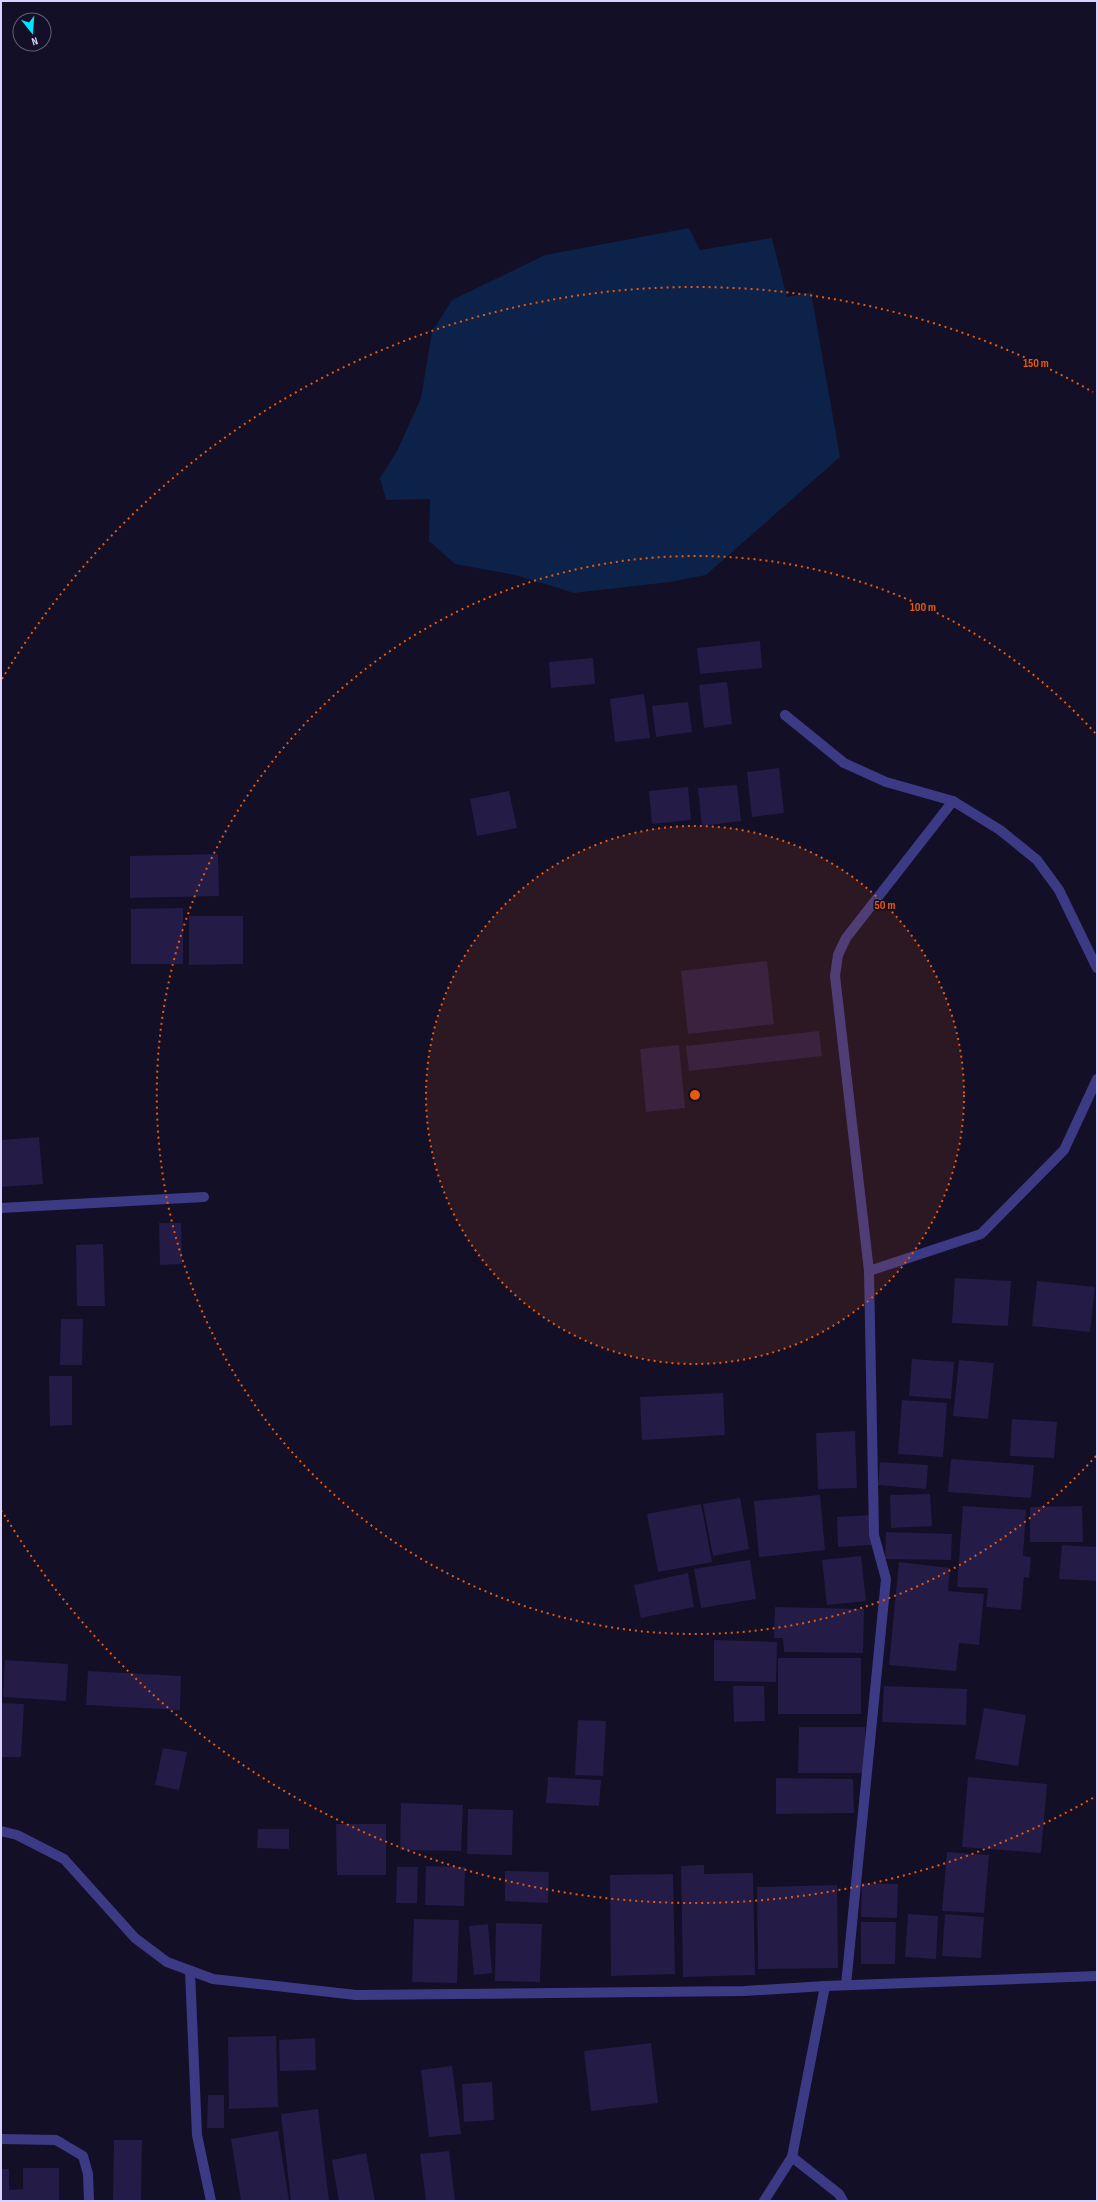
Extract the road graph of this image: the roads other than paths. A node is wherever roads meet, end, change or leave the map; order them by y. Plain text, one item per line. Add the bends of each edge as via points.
1 (786, 715) dead end
2 (953, 801) junction
3 (1097, 968) edge
4 (1097, 1078) edge
5 (204, 1197) dead end
6 (1, 1208) edge
7 (869, 1271) junction
8 (1, 1831) edge
9 (190, 1971) junction
10 (1097, 1976) edge
11 (846, 1985) junction
12 (825, 1986) junction
13 (1, 2139) edge
14 (792, 2157) junction
15 (89, 2201) edge
16 (211, 2201) edge
17 (764, 2201) edge
18 (843, 2201) edge

1 - 2 street via 844,762 886,782
2 - 3 street via 1000,830 1037,860 1059,890
2 - 7 street via 846,938 838,955 835,976
4 - 7 street via 1064,1150 981,1234
5 - 6 street
7 - 11 street via 874,1535 886,1580
8 - 9 street via 64,1858 135,1938 167,1962
9 - 12 street via 213,1979 356,1995 744,1991
9 - 16 street via 197,2135
10 - 11 street
11 - 12 street
12 - 14 street
13 - 15 street via 56,2140 83,2156 88,2174
14 - 17 street
14 - 18 street via 839,2194

